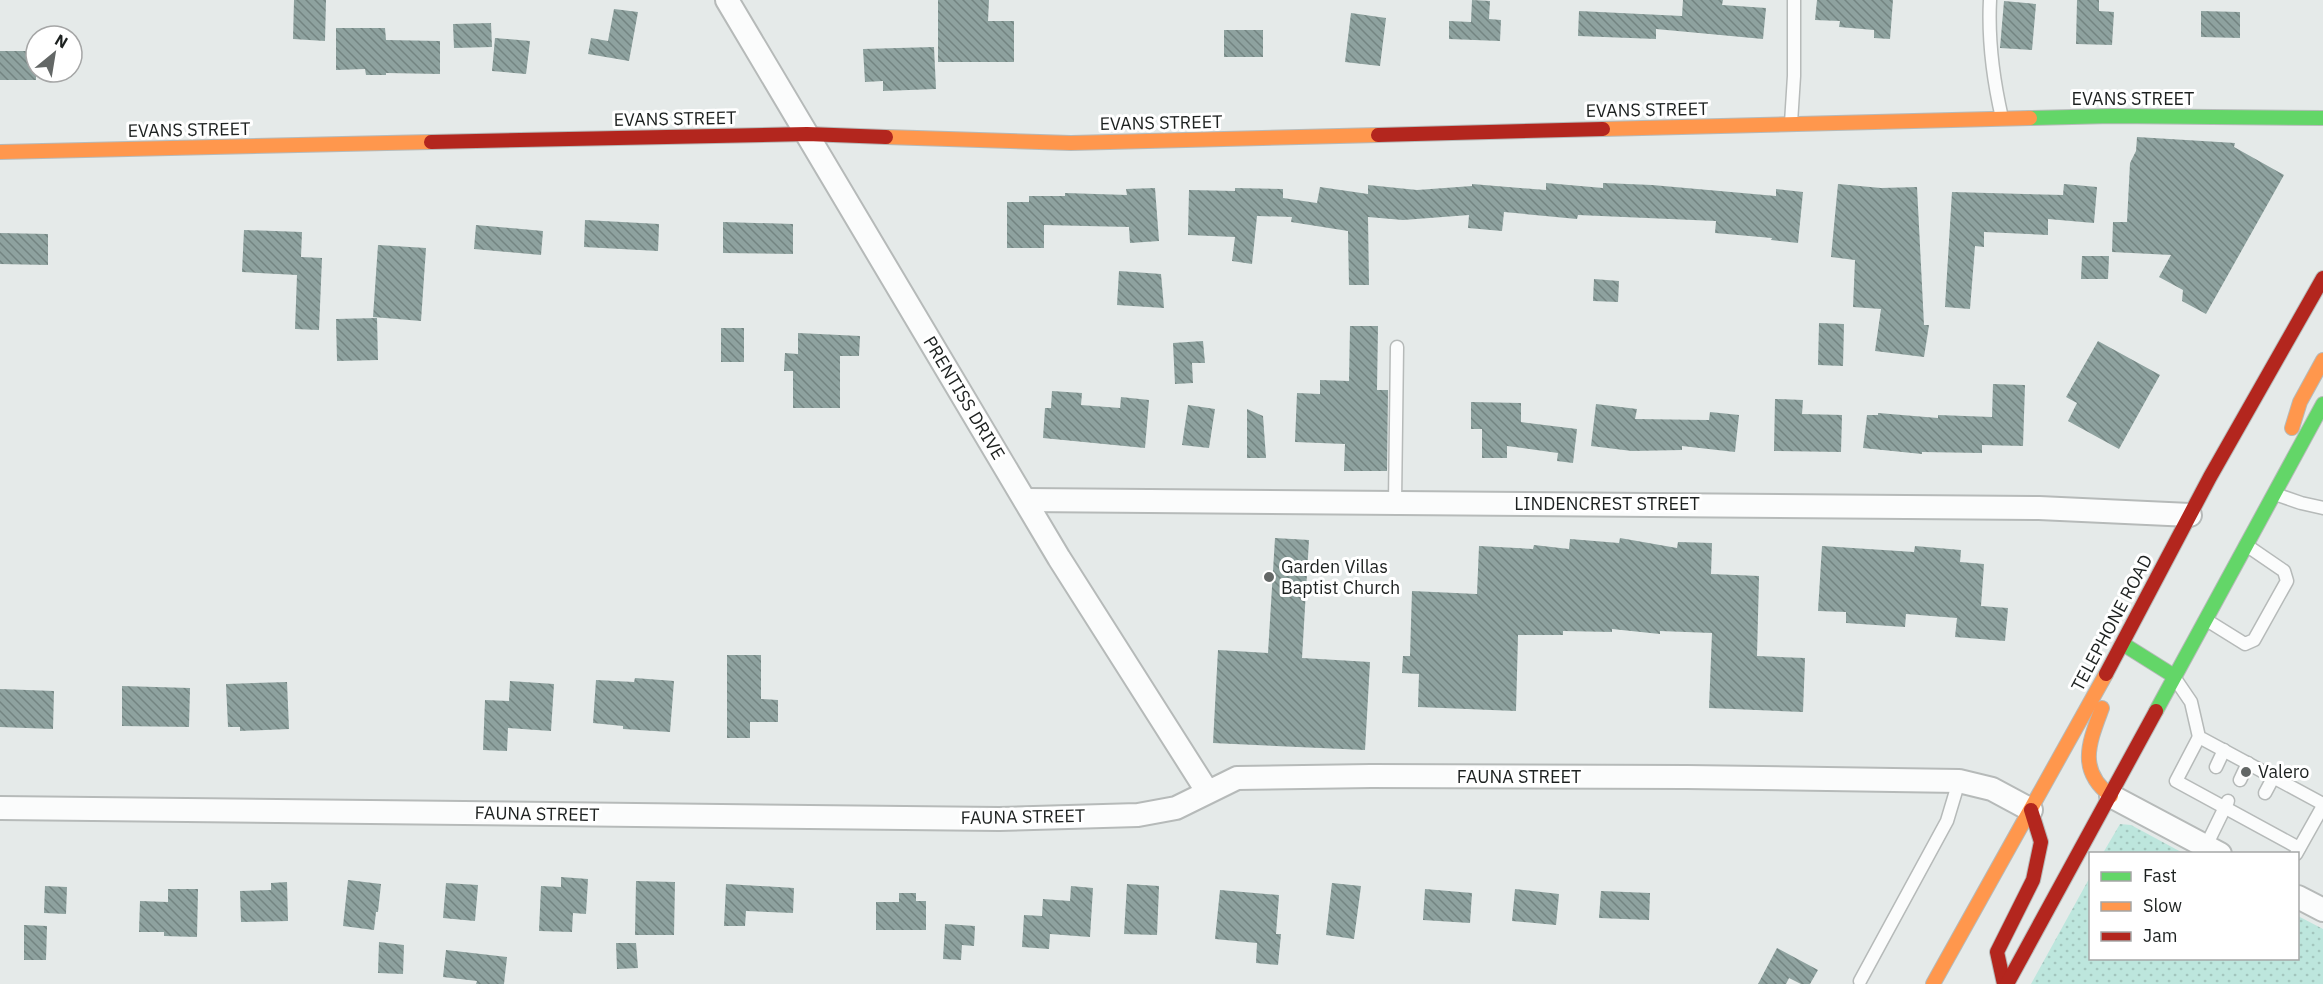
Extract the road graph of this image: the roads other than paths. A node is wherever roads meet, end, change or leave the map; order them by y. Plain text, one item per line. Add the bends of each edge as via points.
1 (727, 0) edge
2 (1794, 0) edge
3 (1990, 0) edge
4 (2323, 118) edge
5 (2002, 119) junction
6 (1791, 124) junction
7 (807, 134) junction
8 (0, 152) edge
9 (2323, 278) edge
10 (1397, 347) dead end
11 (2323, 360) edge
12 (2323, 406) edge
13 (2274, 493) junction
14 (1025, 500) junction
15 (1395, 501) junction
16 (2323, 508) edge
17 (2190, 515) junction
18 (2245, 544) junction
19 (2205, 619) junction
20 (2123, 644) junction
21 (2174, 676) junction
22 (2199, 737) junction
23 (2224, 750) junction
24 (2248, 764) junction
25 (2216, 767) dead end
26 (2273, 778) junction
27 (2240, 780) dead end
28 (1959, 781) junction
29 (1207, 791) junction
30 (2265, 793) dead end
31 (2111, 796) junction
32 (2227, 804) junction
33 (2323, 805) edge
34 (0, 808) edge
35 (2031, 810) junction
36 (2213, 850) edge
37 (2298, 851) edge
38 (2299, 898) edge
39 (2323, 910) edge
40 (1860, 981) dead end
41 (1933, 984) edge
42 (2005, 984) edge

1 - 7 street, PRENTISS DRIVE
2 - 6 lane
3 - 5 lane via 1995,88
4 - 5 street, EVANS STREET
5 - 6 street, EVANS STREET
6 - 7 street, EVANS STREET via 1071,143
7 - 8 street, EVANS STREET
7 - 14 street, PRENTISS DRIVE
9 - 17 street, TELEPHONE ROAD
10 - 15 lane
11 - 13 street via 2300,402
12 - 13 street
13 - 16 lane
13 - 18 street
14 - 15 street, LINDENCREST STREET
14 - 29 street, PRENTISS DRIVE
15 - 17 street, LINDENCREST STREET via 2039,508
17 - 20 street, TELEPHONE ROAD
18 - 19 street
18 - 19 lane via 2284,571 2287,580 2282,591 2254,640 2245,644
19 - 21 street
20 - 21 street
20 - 31 street via 2090,744 2089,763 2096,782
20 - 35 street, TELEPHONE ROAD
21 - 22 lane via 2192,702
21 - 31 street
22 - 23 lane
22 - 32 lane via 2176,781
23 - 24 lane
23 - 25 lane
24 - 26 lane
24 - 27 lane
26 - 30 lane
26 - 33 lane
28 - 29 street, FAUNA STREET via 1238,778
28 - 35 street, FAUNA STREET via 1992,789
28 - 40 lane via 1947,821
29 - 34 street, FAUNA STREET via 1176,808 1138,815 999,819
31 - 36 street
31 - 42 street
32 - 36 lane
32 - 37 lane
33 - 37 lane
35 - 41 street, TELEPHONE ROAD
35 - 42 street via 2041,842 2033,880 1997,952
38 - 39 street

